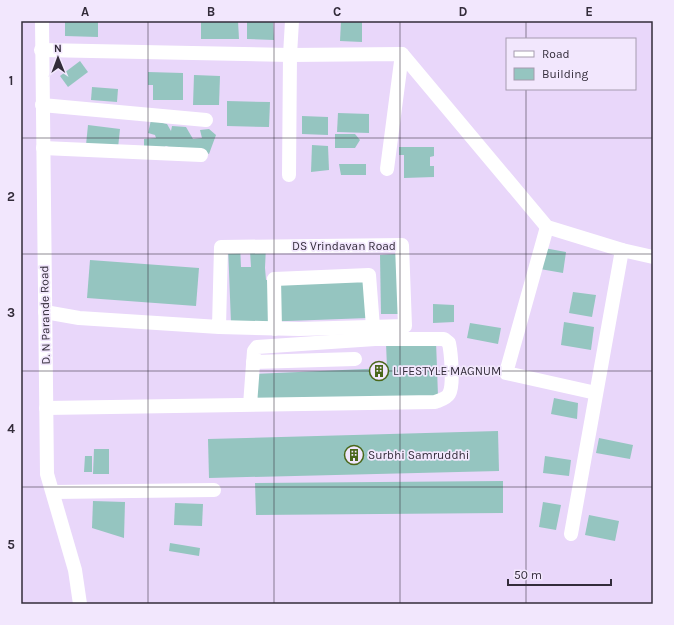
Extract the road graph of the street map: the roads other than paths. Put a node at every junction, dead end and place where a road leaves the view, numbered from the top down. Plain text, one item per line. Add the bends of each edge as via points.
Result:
1 (42, 21) edge
2 (292, 21) edge
3 (41, 50) junction
4 (402, 54) junction
5 (290, 55) junction
6 (42, 105) junction
7 (206, 120) dead end
8 (43, 148) junction
9 (201, 155) dead end
10 (387, 169) dead end
11 (289, 175) dead end
12 (547, 227) junction
13 (622, 250) junction
14 (653, 257) edge
15 (45, 312) junction
16 (373, 327) junction
17 (218, 328) junction
18 (275, 329) junction
19 (355, 360) dead end
20 (253, 362) junction
21 (596, 393) junction
22 (250, 405) junction
23 (46, 408) junction
24 (214, 490) dead end
25 (53, 492) junction
26 (571, 534) dead end
27 (80, 604) edge

1 - 3 street, D. N Parande Road
2 - 5 street
3 - 5 street
3 - 6 street, D. N Parande Road
4 - 5 street
4 - 10 street
4 - 12 street
5 - 11 street
6 - 7 street
6 - 8 street, D. N Parande Road
8 - 9 street
8 - 15 street, D. N Parande Road
12 - 13 street
12 - 21 street via 506,373
13 - 14 street
13 - 21 street
15 - 17 street, DS Vrindavan Road via 79,318
15 - 23 street, D. N Parande Road
16 - 17 street, DS Vrindavan Road via 405,326 402,245 221,246
16 - 18 street, DS Vrindavan Road
16 - 18 street via 369,275 274,279
17 - 18 street, DS Vrindavan Road
19 - 20 street
20 - 22 street
20 - 22 street via 255,349 260,346 375,339 444,339 450,347 451,386 448,395 435,402
21 - 26 street
22 - 23 street
23 - 25 street, D. N Parande Road via 47,474
24 - 25 street
25 - 27 street, D. N Parande Road via 75,570

